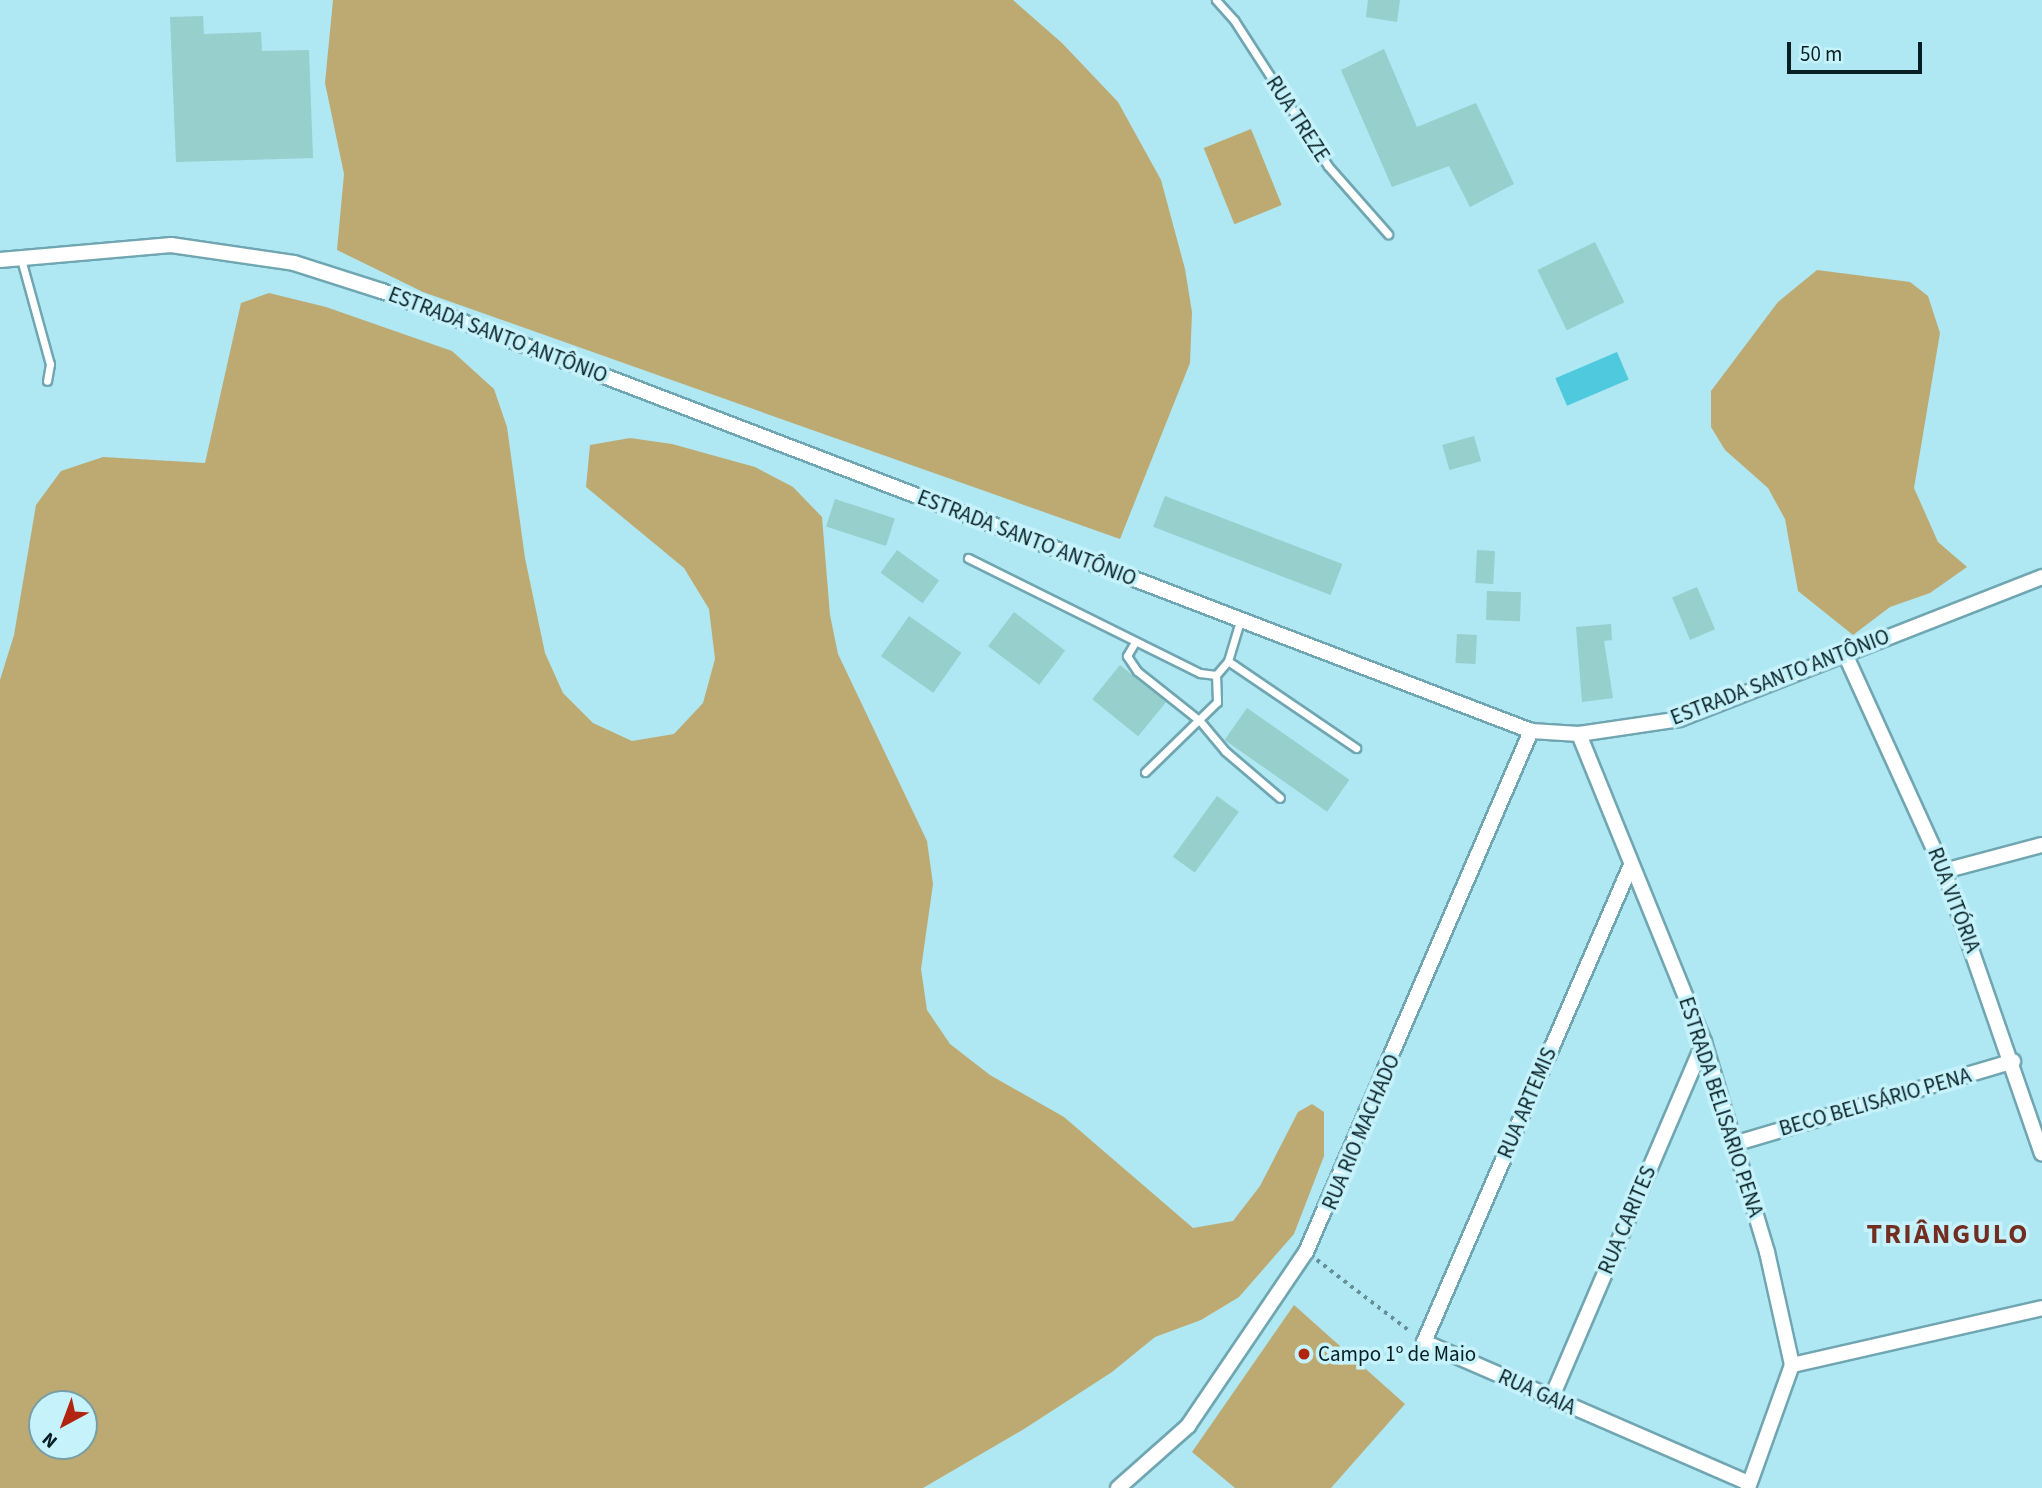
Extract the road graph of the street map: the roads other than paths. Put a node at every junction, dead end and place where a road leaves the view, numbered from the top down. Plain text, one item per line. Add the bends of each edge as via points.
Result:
1 (1216, 0) edge
2 (1388, 233) dead end
3 (21, 259) junction
4 (0, 260) edge
5 (47, 381) dead end
6 (968, 558) dead end
7 (2042, 577) edge
8 (1240, 621) junction
9 (1135, 642) junction
10 (1845, 654) junction
11 (1228, 661) junction
12 (1216, 675) junction
13 (1200, 722) junction
14 (1531, 731) junction
15 (1579, 734) junction
16 (1356, 748) dead end
17 (1145, 772) dead end
18 (1280, 798) dead end
19 (2042, 845) edge
20 (1631, 865) junction
21 (1944, 871) junction
22 (1704, 1042) junction
23 (2013, 1061) junction
24 (1737, 1143) junction
25 (2042, 1154) edge
26 (2042, 1308) edge
27 (1424, 1342) joint
28 (1792, 1365) junction
29 (1551, 1399) junction
30 (1748, 1485) edge
31 (1118, 1488) edge

1 - 2 lane, RUA TREZE via 1234,20 1328,166
3 - 4 street, ESTRADA SANTO ANTÔNIO
3 - 5 lane via 50,364
3 - 8 street, ESTRADA SANTO ANTÔNIO via 171,245 295,263 382,291
6 - 9 lane
7 - 10 street, ESTRADA SANTO ANTÔNIO
8 - 11 lane
8 - 14 street, ESTRADA SANTO ANTÔNIO
9 - 12 lane via 1200,673
9 - 13 lane via 1128,661
10 - 15 street, ESTRADA SANTO ANTÔNIO via 1680,719
10 - 21 street, RUA VITÓRIA
11 - 12 lane
11 - 16 lane
12 - 13 lane via 1217,702
13 - 17 lane
13 - 18 lane via 1225,751
14 - 15 street, ESTRADA SANTO ANTÔNIO
14 - 31 street, RUA RIO MACHADO via 1306,1252 1188,1426
15 - 20 street, ESTRADA BELISARIO PENA
19 - 21 street
20 - 22 street, ESTRADA BELISARIO PENA
20 - 27 street, RUA ARTEMIS
21 - 23 street, RUA VITÓRIA
22 - 24 street, ESTRADA BELISARIO PENA
22 - 29 street, RUA CARITES
23 - 24 street, BECO BELISÁRIO PENA
23 - 25 street, RUA VITÓRIA
24 - 28 street, ESTRADA BELISARIO PENA
26 - 28 street
27 - 29 street, RUA GAIA
28 - 30 street
29 - 30 street, RUA GAIA

